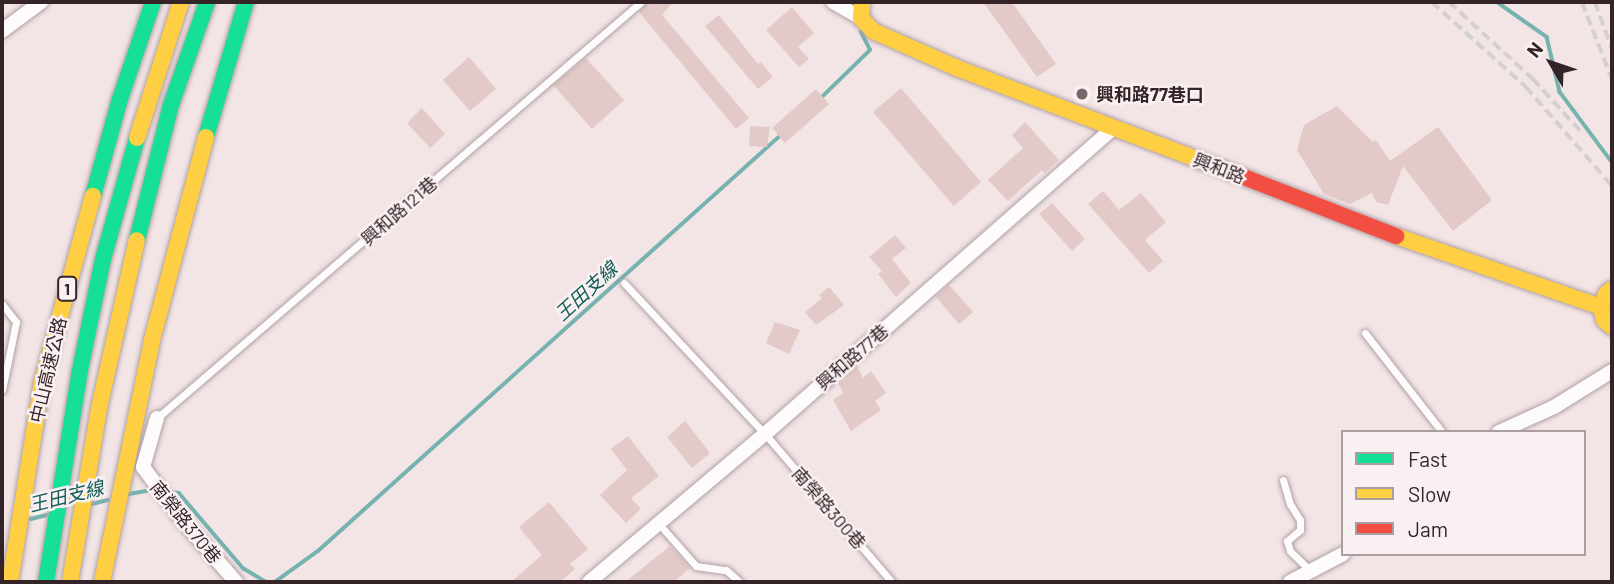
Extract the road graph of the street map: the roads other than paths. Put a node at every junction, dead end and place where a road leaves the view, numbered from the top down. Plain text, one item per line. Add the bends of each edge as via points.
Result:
1 (41, 2) edge
2 (152, 2) edge
3 (181, 2) edge
4 (207, 2) edge
5 (246, 2) edge
6 (641, 2) edge
7 (836, 4) edge
8 (861, 13) edge
9 (2, 31) edge
10 (1112, 128) junction
11 (624, 283) dead end
12 (1612, 289) edge
13 (2, 304) edge
14 (1601, 307) junction
15 (1612, 327) edge
16 (1365, 333) dead end
17 (1612, 371) edge
18 (2, 390) edge
19 (157, 418) joint
20 (1439, 430) edge
21 (1503, 430) edge
22 (765, 434) junction
23 (1283, 480) dead end
24 (659, 524) junction
25 (1341, 555) edge
26 (1310, 570) junction
27 (10, 582) edge
28 (46, 582) edge
29 (70, 582) edge
30 (102, 582) edge
31 (236, 582) edge
32 (589, 582) edge
33 (740, 582) edge
34 (892, 582) edge
35 (1290, 582) edge

1 - 9 street
2 - 27 main road, 中山高速公路 / 1 via 119,102 42,382
3 - 28 main road, 中山高速公路 / 1 via 149,93 103,259
4 - 29 main road via 171,105 136,244 99,408
5 - 30 main road via 155,327
6 - 19 lane, 興和路121巷
7 - 8 street
8 - 10 main road, 興和路 via 873,31
10 - 14 main road, 興和路 via 1396,236
10 - 22 street, 興和路77巷
11 - 22 lane, 南榮路300巷
12 - 14 main road
13 - 18 lane via 16,323
14 - 15 main road via 1604,320
16 - 20 lane
17 - 21 street via 1554,407
19 - 31 street, 南榮路370巷 via 143,467
22 - 24 street, 興和路77巷
22 - 34 lane, 南榮路300巷
23 - 26 lane via 1300,520 1300,530 1287,541 1290,551
24 - 32 street, 興和路77巷
24 - 33 lane via 696,566 726,570
25 - 26 street
26 - 35 street

